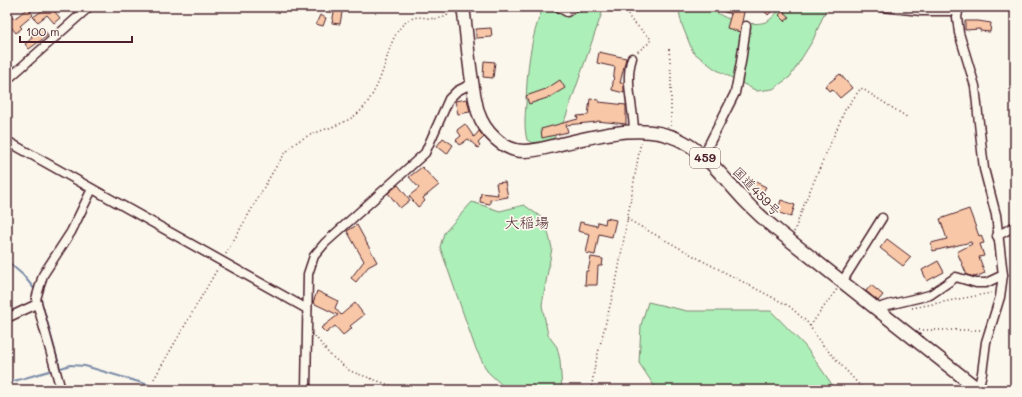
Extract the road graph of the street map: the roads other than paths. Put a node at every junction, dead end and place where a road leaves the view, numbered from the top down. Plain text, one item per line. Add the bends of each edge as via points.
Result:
1 (89, 7) edge
2 (463, 7) edge
3 (558, 7) edge
4 (574, 7) edge
5 (882, 7) edge
6 (959, 9) edge
7 (746, 26) dead end
8 (632, 58) road end
9 (7, 80) edge
10 (473, 83) junction
11 (638, 132) junction
12 (7, 141) edge
13 (703, 156) junction
14 (92, 189) junction
15 (882, 218) dead end
16 (1015, 226) edge
17 (997, 236) junction
18 (1003, 275) junction
19 (842, 282) junction
20 (37, 304) junction
21 (307, 309) junction
22 (877, 309) junction
23 (7, 318) edge
24 (61, 390) edge
25 (306, 390) edge
26 (978, 390) edge

1 - 9 street
2 - 10 highway, 国道459号 / 459
3 - 4 street via 567,12
5 - 6 street via 921,11
6 - 17 street via 961,43 975,86 984,169 996,215
7 - 13 street via 735,93
8 - 11 street via 629,78
10 - 11 highway, 国道459号 / 459 via 482,120 494,138 506,146 523,151 590,137
10 - 21 street via 457,91 449,99 425,153 325,243 314,256 308,274
11 - 13 highway, 国道459号 / 459 via 652,132 678,139
12 - 14 street
13 - 19 highway, 国道459号 / 459 via 749,205
14 - 20 street via 71,232 44,276 36,299
14 - 21 street
15 - 19 street
16 - 17 street
17 - 18 street
18 - 22 street via 976,283 956,277 930,295
18 - 26 street
19 - 22 highway, 国道459号 / 459
20 - 23 street
20 - 24 street
21 - 25 street
22 - 26 highway, 国道459号 / 459

